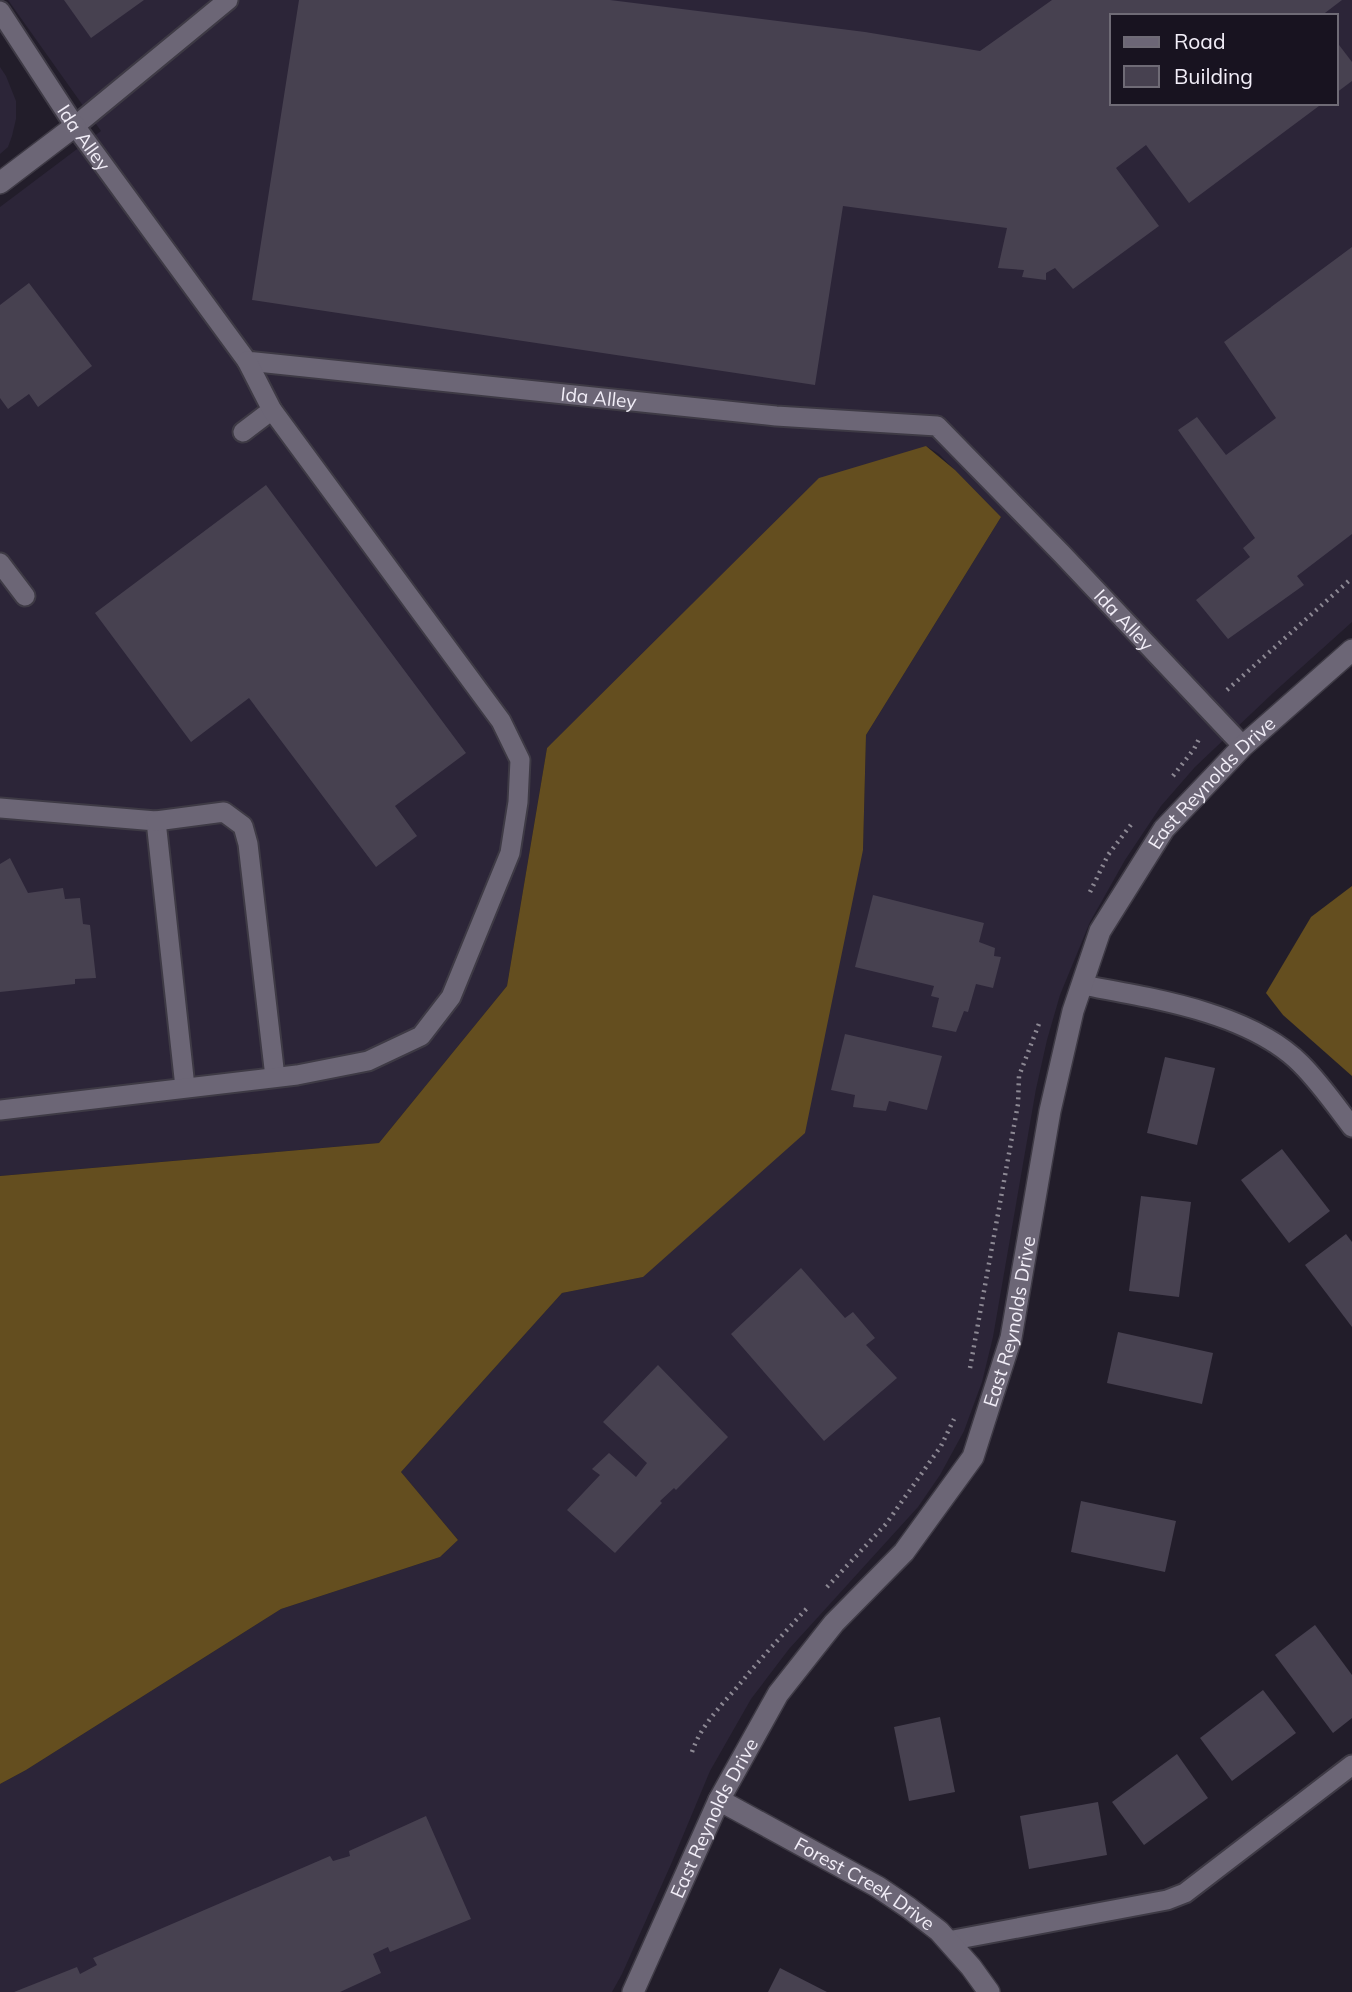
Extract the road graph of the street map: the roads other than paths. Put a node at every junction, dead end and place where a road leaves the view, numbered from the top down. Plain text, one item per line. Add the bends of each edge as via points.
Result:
1 (228, 0) edge
2 (0, 10) edge
3 (75, 126) junction
4 (0, 183) edge
5 (247, 361) junction
6 (272, 410) junction
7 (243, 432) dead end
8 (0, 563) edge
9 (25, 596) dead end
10 (1352, 650) edge
11 (1243, 746) junction
12 (1, 809) edge
13 (156, 821) junction
14 (1082, 985) junction
15 (275, 1077) junction
16 (185, 1087) junction
17 (0, 1110) edge
18 (1352, 1127) edge
19 (1352, 1765) edge
20 (719, 1800) junction
21 (948, 1941) junction
22 (633, 1992) edge
23 (989, 1992) edge

1 - 3 lane
2 - 3 lane, Ida Alley
3 - 4 street
3 - 5 lane, Ida Alley
5 - 6 lane
5 - 11 lane, Ida Alley via 776,416 937,426
6 - 7 lane
6 - 15 lane via 501,721 520,760 510,853 451,998 421,1036 368,1061
8 - 9 lane
10 - 11 street, East Reynolds Drive
11 - 14 street, East Reynolds Drive via 1164,829 1100,931
12 - 13 lane
13 - 15 lane via 224,812 243,826
13 - 16 lane
14 - 18 lane via 1167,1002 1267,1038 1300,1063
14 - 20 street, East Reynolds Drive via 1050,1111 1011,1338 973,1457 904,1552 834,1623 778,1694
15 - 16 lane
16 - 17 lane
19 - 21 lane via 1185,1893
20 - 21 street, Forest Creek Drive via 878,1887
20 - 22 street, East Reynolds Drive
21 - 23 street, Forest Creek Drive

